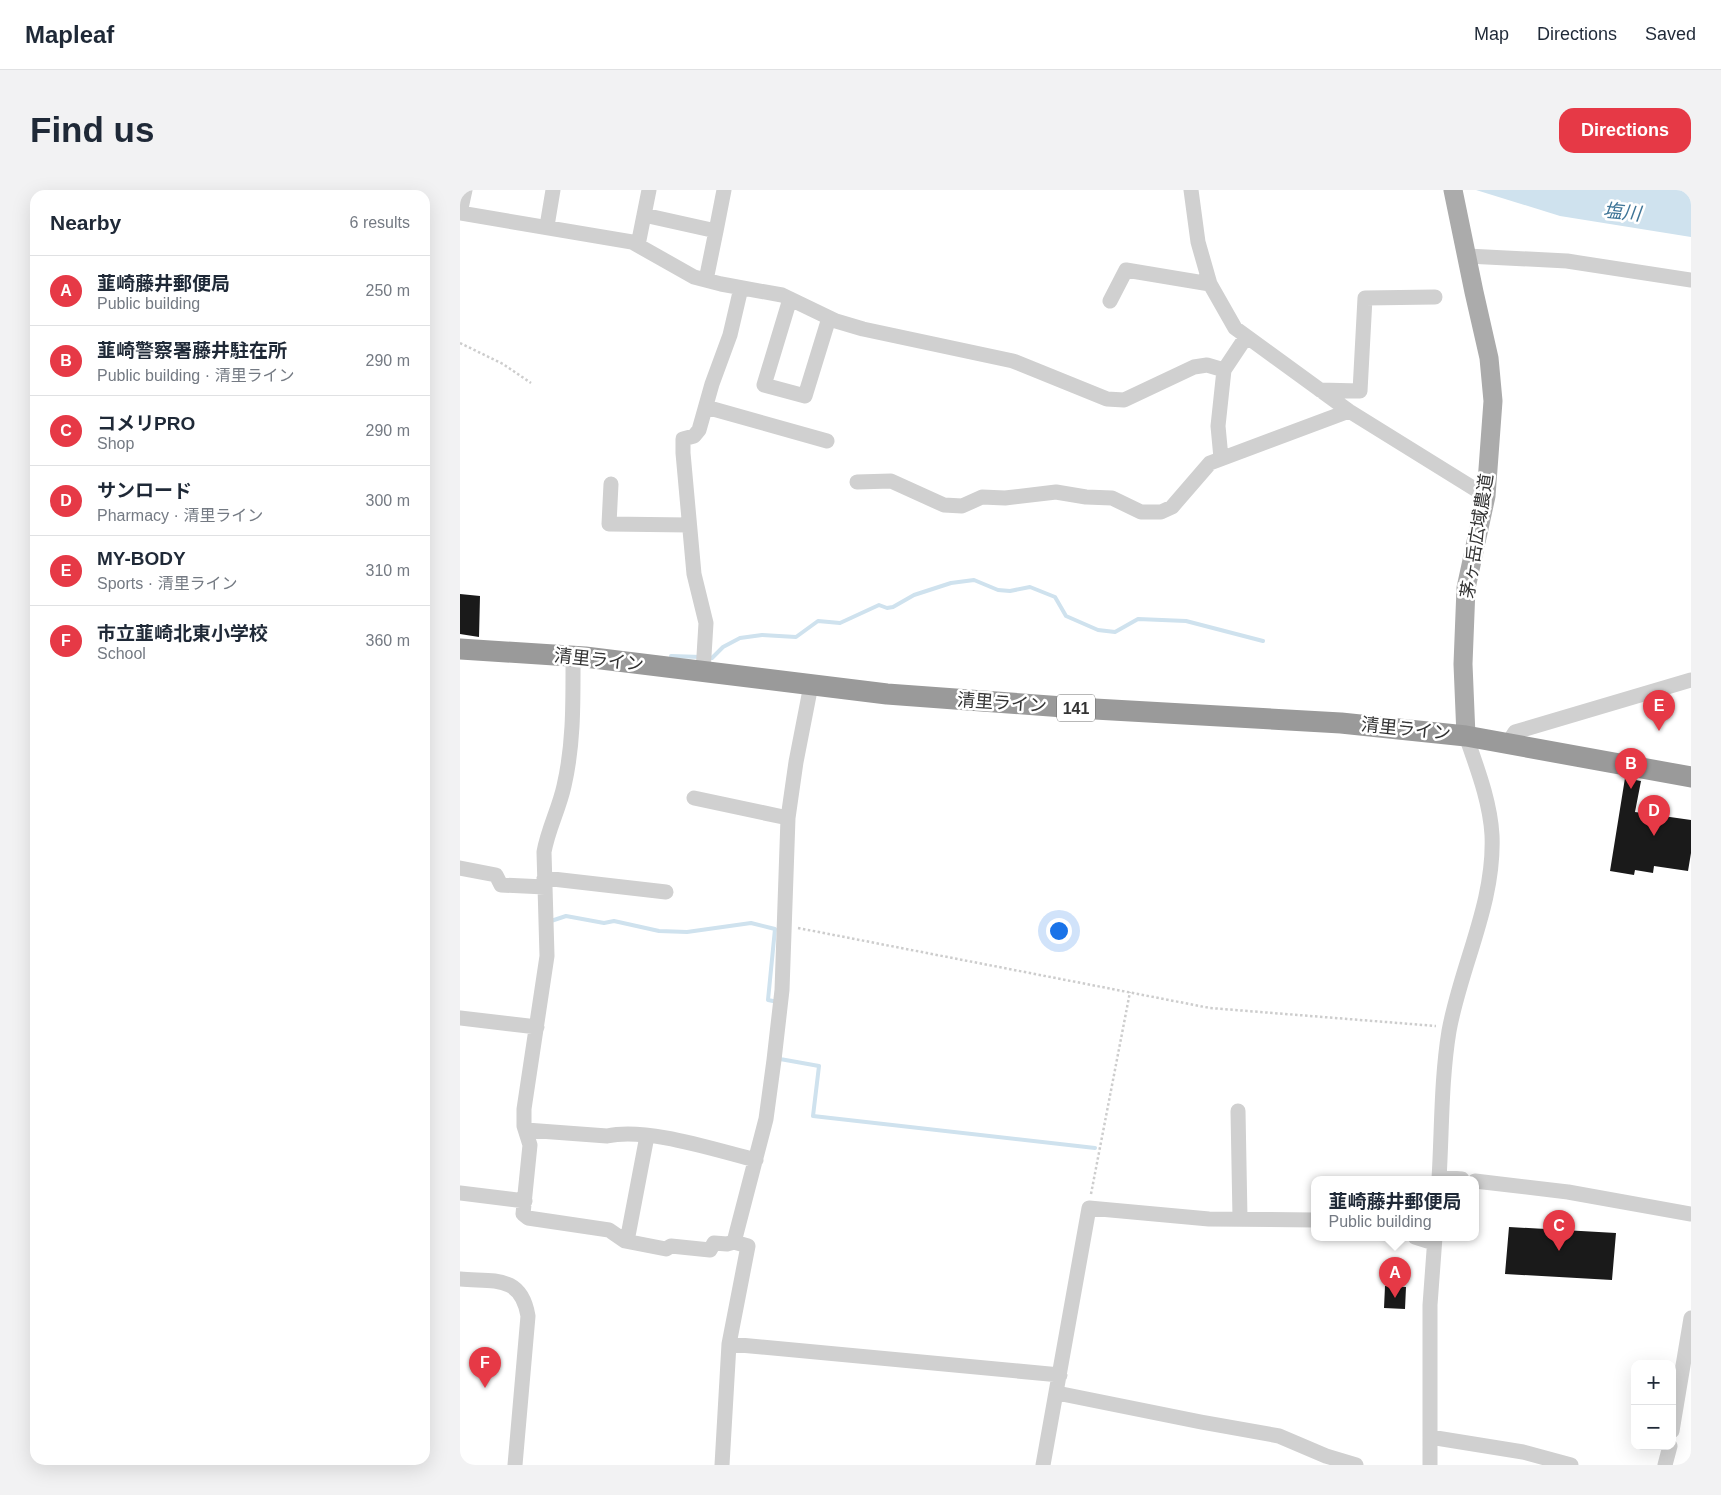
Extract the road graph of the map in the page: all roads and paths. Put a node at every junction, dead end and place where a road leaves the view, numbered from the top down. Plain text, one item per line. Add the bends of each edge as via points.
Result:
1 (465, 190) edge
2 (553, 190) edge
3 (649, 190) edge
4 (724, 190) edge
5 (1191, 190) edge
6 (1453, 190) edge
7 (460, 213) edge
8 (644, 215) junction
9 (547, 226) junction
10 (716, 231) junction
11 (638, 245) junction
12 (1467, 252) junction
13 (706, 280) junction
14 (1691, 280) edge
15 (1210, 284) junction
16 (742, 288) junction
17 (1435, 297) dead end
18 (790, 299) junction
19 (1110, 301) dead end
20 (829, 318) junction
21 (1246, 337) junction
22 (460, 342) edge
23 (1224, 370) junction
24 (531, 383) dead end
25 (1320, 390) junction
26 (706, 407) junction
27 (1350, 411) junction
28 (827, 441) dead end
29 (1221, 458) junction
30 (857, 482) dead end
31 (611, 484) dead end
32 (1486, 496) junction
33 (689, 524) junction
34 (460, 649) edge
35 (573, 656) junction
36 (703, 672) junction
37 (1691, 680) edge
38 (811, 685) junction
39 (1466, 736) junction
40 (1508, 743) junction
41 (1691, 777) edge
42 (694, 798) dead end
43 (788, 818) junction
44 (460, 868) edge
45 (545, 883) junction
46 (666, 892) dead end
47 (784, 925) junction
48 (1130, 992) junction
49 (460, 1018) edge
50 (537, 1027) junction
51 (1450, 1028) junction
52 (1238, 1111) dead end
53 (526, 1130) junction
54 (647, 1136) junction
55 (756, 1160) junction
56 (1439, 1176) edge
57 (1479, 1181) edge
58 (460, 1193) edge
59 (525, 1201) junction
60 (1089, 1208) junction
61 (1691, 1214) edge
62 (1240, 1218) junction
63 (1311, 1220) edge
64 (627, 1241) junction
65 (1435, 1241) edge
66 (734, 1242) junction
67 (460, 1278) edge
68 (1691, 1318) edge
69 (729, 1344) junction
70 (1060, 1375) junction
71 (1057, 1393) junction
72 (1676, 1407) edge
73 (1430, 1437) junction
74 (1669, 1450) edge
75 (515, 1465) edge
76 (722, 1465) edge
77 (1043, 1465) edge
78 (1356, 1465) edge
79 (1430, 1465) edge
80 (1571, 1465) edge
81 (1665, 1465) edge

1 - 7 street
2 - 9 street
3 - 8 street
4 - 10 street
5 - 15 street via 1198,242
6 - 12 main road, 茅ヶ岳広域農道
7 - 9 street
8 - 10 street
8 - 11 street
9 - 11 street
10 - 13 street
11 - 13 street via 694,277
12 - 14 street via 1567,261
12 - 32 main road, 茅ヶ岳広域農道 via 1489,358 1493,401
13 - 16 street
15 - 19 street via 1126,270
15 - 21 street via 1235,328
16 - 18 street
16 - 26 street
17 - 25 street via 1365,298 1360,391
18 - 20 street
18 - 20 street via 764,385 805,396
20 - 23 street via 863,329 1012,361 1106,399 1124,400 1194,367 1206,365
21 - 23 street
21 - 25 street
22 - 24 path
23 - 29 street via 1218,426
25 - 27 street
26 - 28 street
26 - 33 street via 699,430 694,436 683,439
27 - 29 street
27 - 32 street
29 - 30 street via 1210,463 1172,507 1161,512 1141,512 1112,498 1056,492 1005,498 982,497 962,506 944,505 891,481
31 - 33 street via 609,524
32 - 39 main road, 茅ヶ岳広域農道 via 1466,588 1463,664
33 - 36 street via 694,574 706,624
34 - 35 highway, 清里ライン / 141
35 - 36 highway, 清里ライン / 141
35 - 45 street via 572,743 564,788 546,836
36 - 38 highway, 清里ライン / 141
37 - 40 street via 1515,732
38 - 39 highway, 清里ライン / 141 via 971,701 1341,723
38 - 43 street
39 - 40 highway, 清里ライン / 141
39 - 51 street via 1486,798 1492,833 1492,862 1487,893
40 - 41 highway, 清里ライン / 141
42 - 43 street
43 - 47 street
44 - 45 street via 496,876 501,885
45 - 46 street
45 - 50 street via 547,956
47 - 48 path
47 - 55 street via 776,1042 766,1119
48 - 51 path via 1210,1008
48 - 60 path
49 - 50 street
50 - 53 street via 524,1109
51 - 56 street via 1443,1079
52 - 62 street
53 - 54 street
53 - 59 street via 530,1145
54 - 55 street
54 - 64 street
55 - 66 street
57 - 61 street via 1568,1192
58 - 59 street
59 - 64 street via 523,1214 528,1218 609,1230
60 - 62 street via 1209,1219
60 - 70 street
62 - 63 street
64 - 66 street via 666,1250 671,1246 710,1250 714,1243
65 - 73 street via 1430,1305
66 - 69 street via 748,1246
67 - 75 street via 506,1282 516,1288 526,1305 528,1316
68 - 72 street
69 - 70 street
69 - 76 street
70 - 71 street
71 - 77 street
71 - 78 street via 1279,1436
73 - 79 street
73 - 80 street via 1523,1452
74 - 81 street

